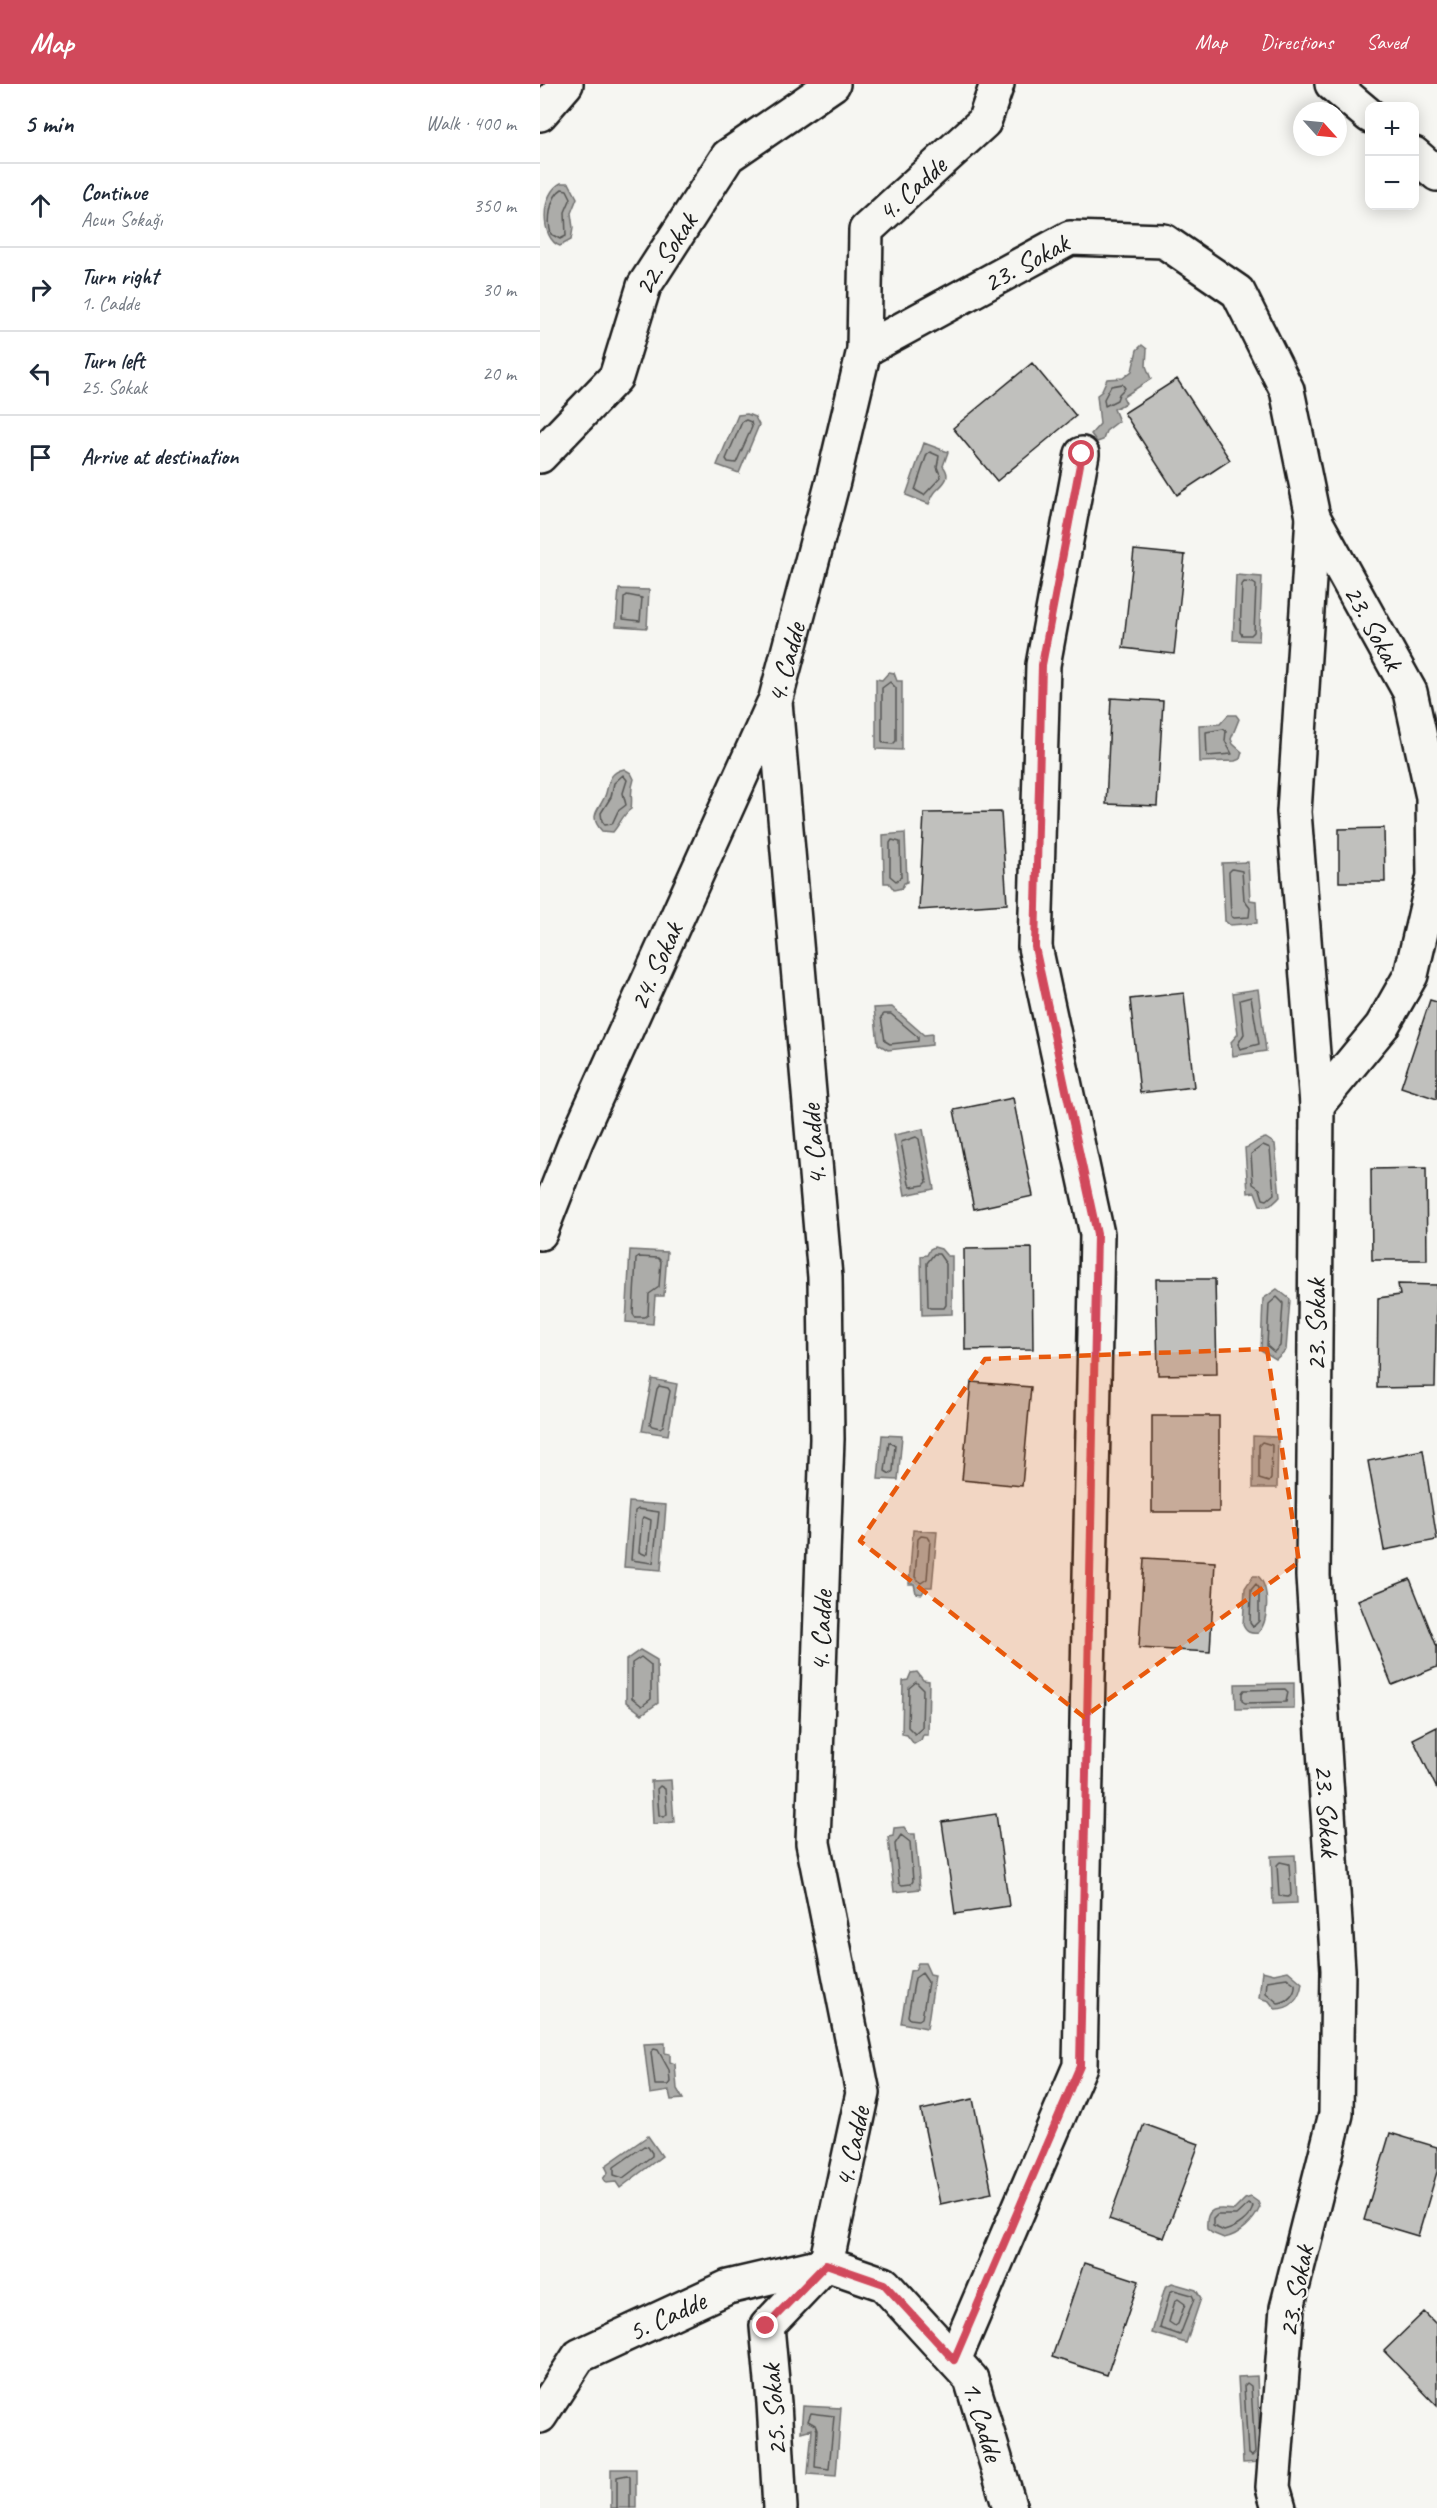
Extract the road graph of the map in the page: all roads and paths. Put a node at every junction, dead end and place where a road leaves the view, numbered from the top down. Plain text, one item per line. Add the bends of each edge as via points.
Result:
1 (566, 84) edge
2 (833, 84) edge
3 (998, 84) edge
4 (1332, 84) edge
5 (1365, 112) edge
6 (540, 114) edge
7 (1416, 156) edge
8 (1437, 174) edge
9 (864, 351) junction
10 (1082, 454) dead end
11 (540, 456) edge
12 (1313, 517) junction
13 (775, 702) junction
14 (1317, 1105) junction
15 (540, 1233) edge
16 (826, 2264) junction
17 (954, 2360) junction
18 (540, 2416) edge
19 (780, 2508) edge
20 (1010, 2508) edge
21 (1280, 2508) edge

1 - 6 street
2 - 11 street, 22. Sokak via 728,156 644,286 616,377
3 - 9 street, 4. Cadde via 984,122 866,230
4 - 5 street
7 - 8 street
9 - 12 street, 23. Sokak via 1070,238 1164,241 1238,292 1287,390
9 - 13 street, 4. Cadde
10 - 17 street via 1042,665 1035,947 1097,1234 1080,2066
12 - 14 street, 23. Sokak via 1294,812
12 - 14 street, 23. Sokak via 1410,692 1434,797 1434,876 1411,975 1382,1026
13 - 15 street, 24. Sokak via 576,1141
13 - 16 street, 4. Cadde via 825,1277 827,1439 813,1844 863,2093
14 - 21 street, 23. Sokak via 1312,1576 1338,1970 1336,2115 1287,2308 1273,2487
16 - 17 street, 1. Cadde via 884,2284
16 - 18 street, 5. Cadde via 728,2287 579,2356
16 - 19 street, 25. Sokak via 766,2326
17 - 20 street, 1. Cadde via 971,2379

